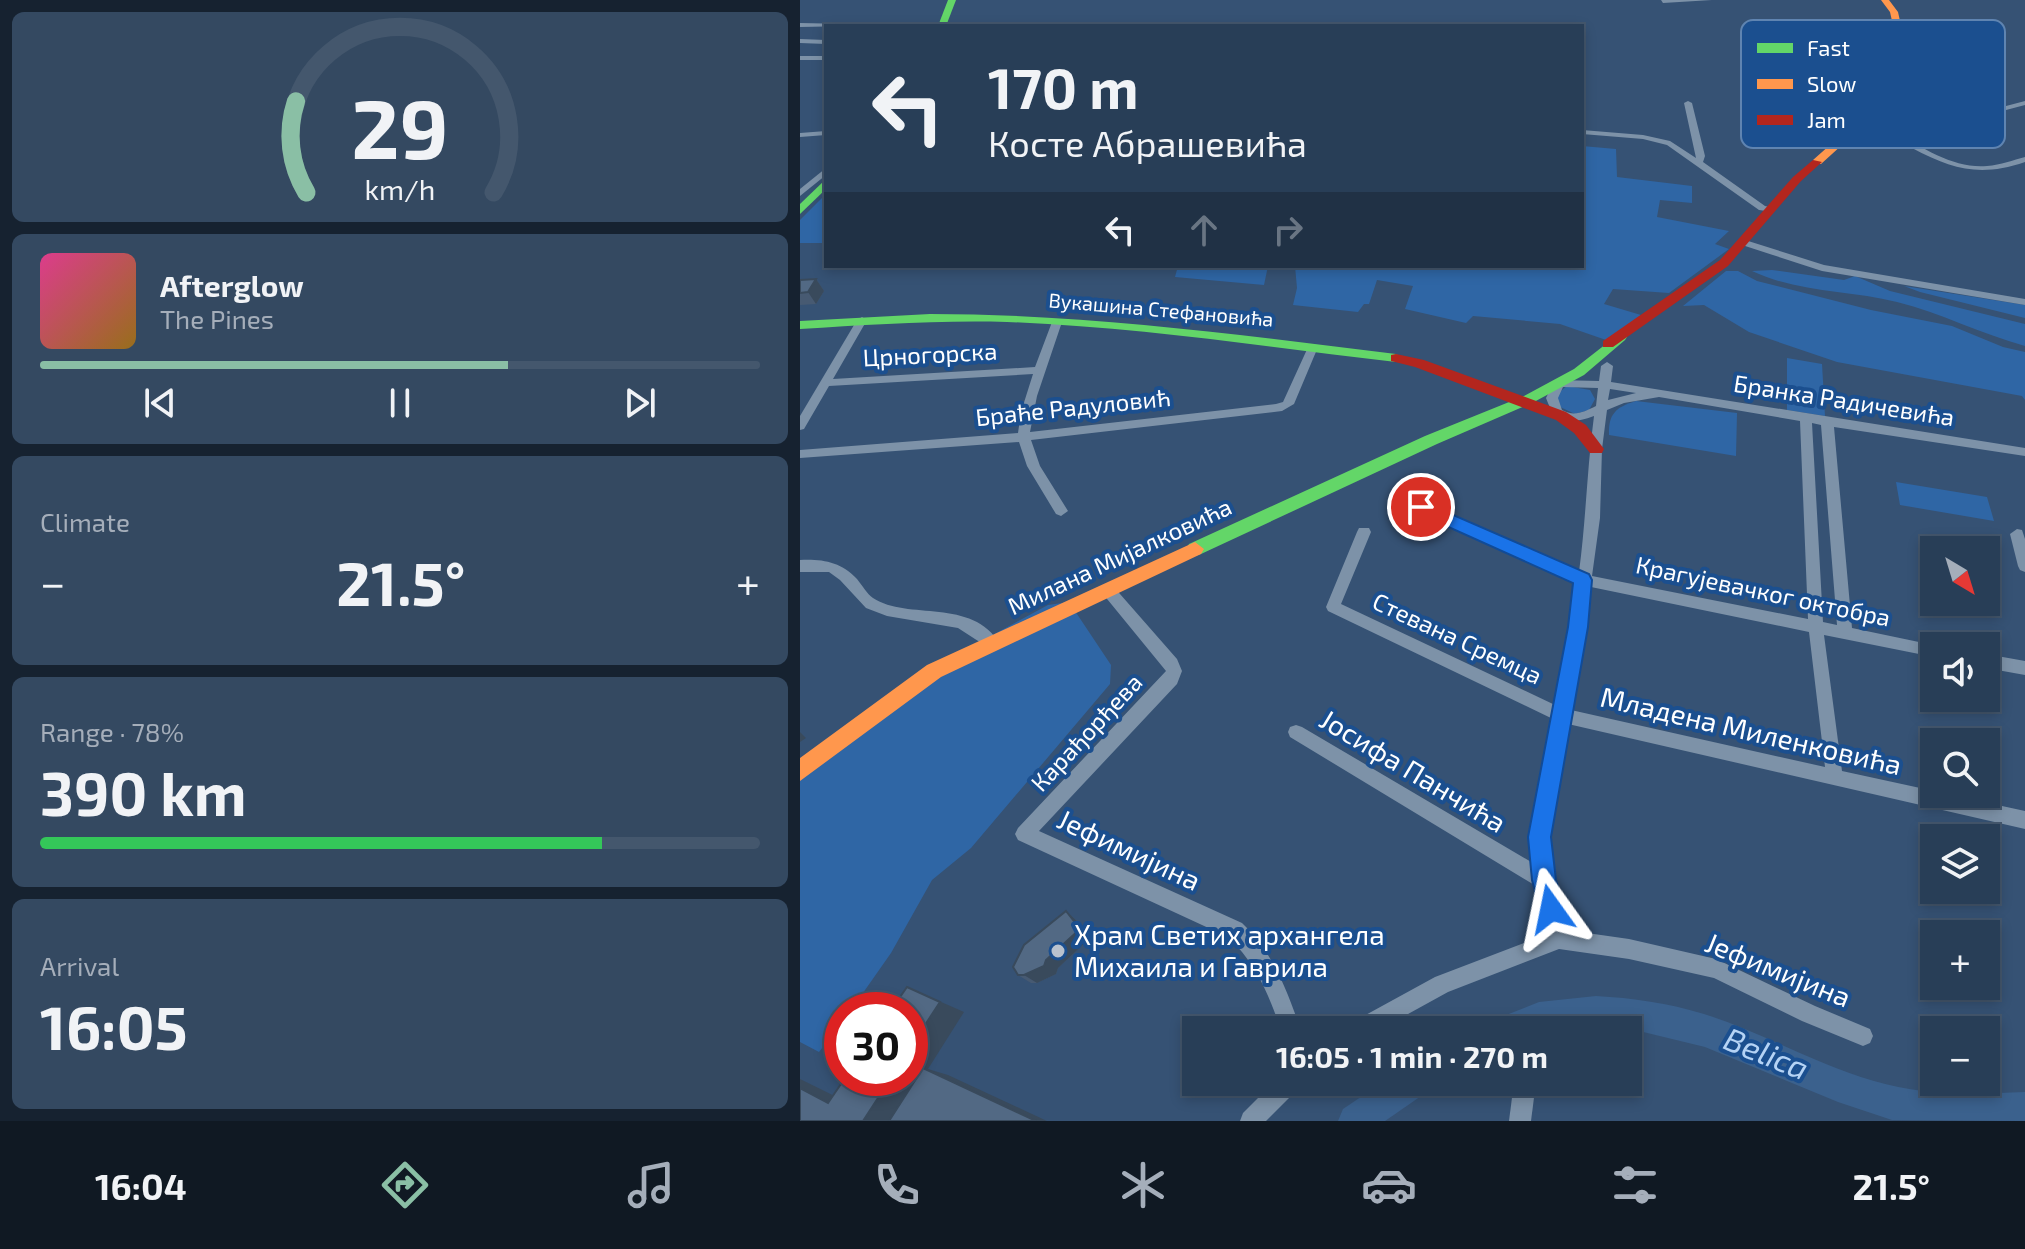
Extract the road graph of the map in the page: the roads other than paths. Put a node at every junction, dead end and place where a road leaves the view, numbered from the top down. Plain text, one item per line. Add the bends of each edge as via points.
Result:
1 (952, 0) edge
2 (1709, 0) edge
3 (1885, 0) edge
4 (1663, 1) edge
5 (1896, 20) edge
6 (943, 24) edge
7 (800, 25) edge
8 (824, 26) edge
9 (800, 41) edge
10 (824, 42) edge
11 (800, 58) edge
12 (824, 58) edge
13 (800, 65) edge
14 (824, 66) edge
15 (1688, 103) dead end
16 (2025, 103) edge
17 (2005, 109) edge
18 (1584, 132) edge
19 (824, 133) edge
20 (800, 135) edge
21 (1834, 148) edge
22 (1919, 148) edge
23 (2025, 159) edge
24 (1699, 162) junction
25 (824, 173) edge
26 (824, 184) edge
27 (800, 193) edge
28 (1770, 210) junction
29 (800, 211) edge
30 (1742, 242) junction
31 (2025, 302) edge
32 (862, 320) junction
33 (1057, 322) junction
34 (800, 325) edge
35 (1313, 347) junction
36 (1612, 350) junction
37 (1573, 366) junction
38 (1040, 370) junction
39 (824, 383) junction
40 (1559, 383) junction
41 (1581, 383) junction
42 (1604, 387) junction
43 (1650, 394) junction
44 (1501, 402) junction
45 (1603, 405) junction
46 (1561, 416) junction
47 (1806, 418) junction
48 (1827, 421) junction
49 (800, 426) edge
50 (1024, 437) junction
51 (1596, 449) junction
52 (2025, 452) edge
53 (800, 454) edge
54 (1421, 507) dead end
55 (1061, 511) dead end
56 (1364, 532) dead end
57 (2017, 534) dead end
58 (800, 566) edge
59 (2025, 566) edge
60 (1583, 580) junction
61 (1108, 590) junction
62 (1816, 628) junction
63 (1845, 634) junction
64 (992, 644) junction
65 (1920, 648) edge
66 (2000, 664) edge
67 (2025, 668) edge
68 (1560, 715) junction
69 (1296, 732) dead end
70 (800, 771) edge
71 (1834, 775) junction
72 (2025, 820) edge
73 (1024, 834) joint
74 (1544, 880) junction
75 (1559, 939) junction
76 (1285, 1016) edge
77 (1384, 1016) edge
78 (1863, 1036) dead end
79 (1275, 1096) edge
80 (1523, 1096) edge
81 (1251, 1121) edge
82 (1520, 1121) edge

1 - 6 street
2 - 4 street
3 - 5 street, Милана Мијалковића
7 - 8 street
9 - 10 street
11 - 12 street
13 - 14 street
15 - 24 street
16 - 17 street
18 - 24 street via 1657,139
19 - 20 street
21 - 28 street, Милана Мијалковића
22 - 23 street via 1969,168
24 - 28 street
25 - 27 street
26 - 29 street
28 - 30 street, Милана Мијалковића
30 - 31 street via 1822,268
30 - 36 street, Милана Мијалковића via 1724,263
32 - 33 street, Вукашина Стефановића
32 - 34 street, Вукашина Стефановића
32 - 39 street
33 - 35 street, Вукашина Стефановића
33 - 38 street
35 - 44 street, Вукашина Стефановића via 1414,361
35 - 50 street, Браће Радуловић via 1283,407
36 - 37 street, Милана Мијалковића
36 - 40 street, Милана Мијалковића
36 - 42 street
36 - 43 street via 1620,381
37 - 40 street
37 - 44 street, Милана Мијалковића
38 - 39 street, Црногорска
38 - 50 street
39 - 49 street
40 - 41 street, Бранка Радичевића
40 - 44 street
40 - 46 street via 1552,398
41 - 42 street, Бранка Радичевића
41 - 45 street
42 - 43 street, Бранка Радичевића
42 - 45 street
43 - 45 street
43 - 47 street, Бранка Радичевића
44 - 46 street, Вукашина Стефановића
44 - 61 street, Милана Мијалковића
45 - 46 street via 1578,417
45 - 51 street
46 - 51 street
47 - 48 street, Бранка Радичевића
47 - 62 street
48 - 52 street, Бранка Радичевића
48 - 63 street
50 - 53 street, Браће Радуловић
50 - 55 street
51 - 60 street
54 - 60 street, Крагујевачког октобра
56 - 68 street, Стевана Сремца via 1333,607
57 - 59 street
58 - 64 street via 834,567 867,602 956,619 977,628
60 - 62 street, Крагујевачког октобра
60 - 68 street
61 - 64 street, Милана Мијалковића
61 - 73 street, Карађорђева via 1174,671
62 - 63 street, Крагујевачког октобра
62 - 71 street
63 - 65 street, Крагујевачког октобра
64 - 70 street, Милана Мијалковића via 934,671
66 - 67 street
68 - 71 street, Младена Миленковића
68 - 74 street via 1539,837
69 - 74 street, Јосифа Панчића
71 - 72 street, Младена Миленковића
73 - 76 street, Јефимијина via 1235,930 1262,963
74 - 75 street
75 - 77 street, Јефимијина via 1442,984
75 - 78 street, Јефимијина via 1716,969
79 - 81 street
80 - 82 street

